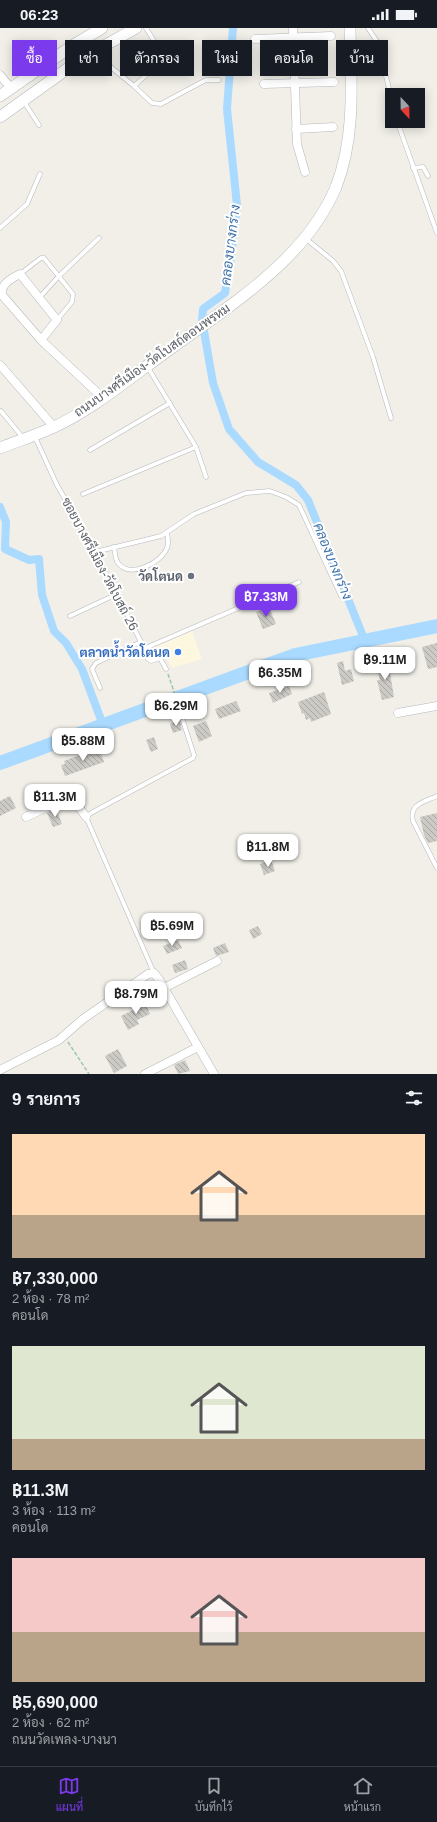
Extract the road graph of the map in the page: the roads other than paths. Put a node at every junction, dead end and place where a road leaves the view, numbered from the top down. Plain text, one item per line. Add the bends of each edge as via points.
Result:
1 (136, 28) edge
2 (146, 28) edge
3 (293, 28) edge
4 (350, 28) edge
5 (368, 28) edge
6 (95, 30) edge
7 (331, 36) dead end
8 (293, 37) junction
9 (255, 39) dead end
10 (112, 42) edge
11 (112, 68) edge
12 (65, 72) edge
13 (0, 75) edge
14 (219, 80) dead end
15 (334, 82) dead end
16 (296, 83) junction
17 (264, 84) dead end
18 (134, 86) junction
19 (11, 88) junction
20 (389, 88) edge
21 (0, 96) edge
22 (24, 100) junction
23 (0, 117) edge
24 (39, 125) dead end
25 (333, 126) dead end
26 (399, 128) edge
27 (296, 129) junction
28 (413, 168) junction
29 (305, 172) dead end
30 (40, 174) dead end
31 (428, 176) dead end
32 (0, 228) edge
33 (437, 233) edge
34 (99, 238) dead end
35 (305, 238) junction
36 (20, 274) junction
37 (59, 276) junction
38 (39, 298) junction
39 (57, 320) junction
40 (41, 340) junction
41 (0, 365) edge
42 (147, 366) junction
43 (103, 398) junction
44 (170, 403) junction
45 (1, 411) dead end
46 (391, 418) dead end
47 (54, 427) junction
48 (29, 437) junction
49 (196, 447) junction
50 (0, 448) edge
51 (90, 450) dead end
52 (206, 477) dead end
53 (83, 494) dead end
54 (167, 533) junction
55 (114, 547) junction
56 (96, 552) junction
57 (299, 582) dead end
58 (117, 594) junction
59 (341, 596) dead end
60 (70, 616) dead end
61 (141, 642) junction
62 (143, 649) junction
63 (166, 669) road end
64 (100, 688) dead end
65 (437, 706) edge
66 (398, 713) dead end
67 (184, 721) road end
68 (437, 796) edge
69 (26, 817) dead end
70 (86, 817) junction
71 (437, 868) edge
72 (217, 961) dead end
73 (151, 973) junction
74 (164, 988) junction
75 (198, 1047) junction
76 (0, 1070) edge
77 (145, 1074) edge
78 (214, 1074) edge

1 - 10 street
2 - 18 lane via 163,60
3 - 8 street
4 - 35 street, ถนนบางศรีเมือง-วัดโบสถ์ดอนพรหม via 349,142 336,186 327,206
5 - 20 lane via 378,43
6 - 19 street
7 - 8 street
8 - 9 street
8 - 16 street
11 - 18 lane
12 - 22 street
13 - 19 street
14 - 18 lane via 206,80 161,104 152,103
15 - 16 street
16 - 17 street
16 - 27 street
19 - 21 street
22 - 23 street
22 - 24 lane
25 - 27 street
26 - 28 lane
27 - 29 street via 298,149
28 - 31 lane via 423,167
28 - 33 lane
30 - 32 lane via 26,204
34 - 37 lane
35 - 42 street, ถนนบางศรีเมือง-วัดโบสถ์ดอนพรหม via 257,284
35 - 46 lane via 341,271 373,356
36 - 37 lane via 44,258
36 - 38 street
36 - 40 street via 7,282 1,293
37 - 38 lane
37 - 39 lane via 70,290 73,299
38 - 39 street
39 - 40 street
40 - 43 street
41 - 47 street
42 - 43 street, ถนนบางศรีเมือง-วัดโบสถ์ดอนพรหม
42 - 44 lane
43 - 47 street, ถนนบางศรีเมือง-วัดโบสถ์ดอนพรหม
44 - 49 lane
44 - 51 lane
45 - 48 lane, ซอยบางศรีเมือง-วัดโบสถ์ 26
47 - 48 street, ถนนบางศรีเมือง-วัดโบสถ์ดอนพรหม
48 - 50 street, ถนนบางศรีเมือง-วัดโบสถ์ดอนพรหม
48 - 56 lane, ซอยบางศรีเมือง-วัดโบสถ์ 26
49 - 52 lane
49 - 53 lane
54 - 55 lane
54 - 55 lane via 169,543 162,557 136,569 124,568 118,562
54 - 59 lane via 207,507 246,493 270,491 299,505
55 - 56 lane
56 - 58 lane, ซอยบางศรีเมือง-วัดโบสถ์ 26
57 - 62 lane
58 - 60 lane
58 - 61 lane, ซอยบางศรีเมือง-วัดโบสถ์ 26
61 - 62 lane, ซอยบางศรีเมือง-วัดโบสถ์ 26
61 - 64 lane via 93,666
62 - 63 lane via 149,660 160,658
65 - 66 street
67 - 70 lane via 193,758
68 - 71 lane via 419,805 412,814 413,822
69 - 70 street via 67,798 74,800
70 - 73 lane
72 - 74 street
73 - 74 street
73 - 76 street via 74,1027 62,1040
74 - 75 street
75 - 77 street
75 - 78 street

